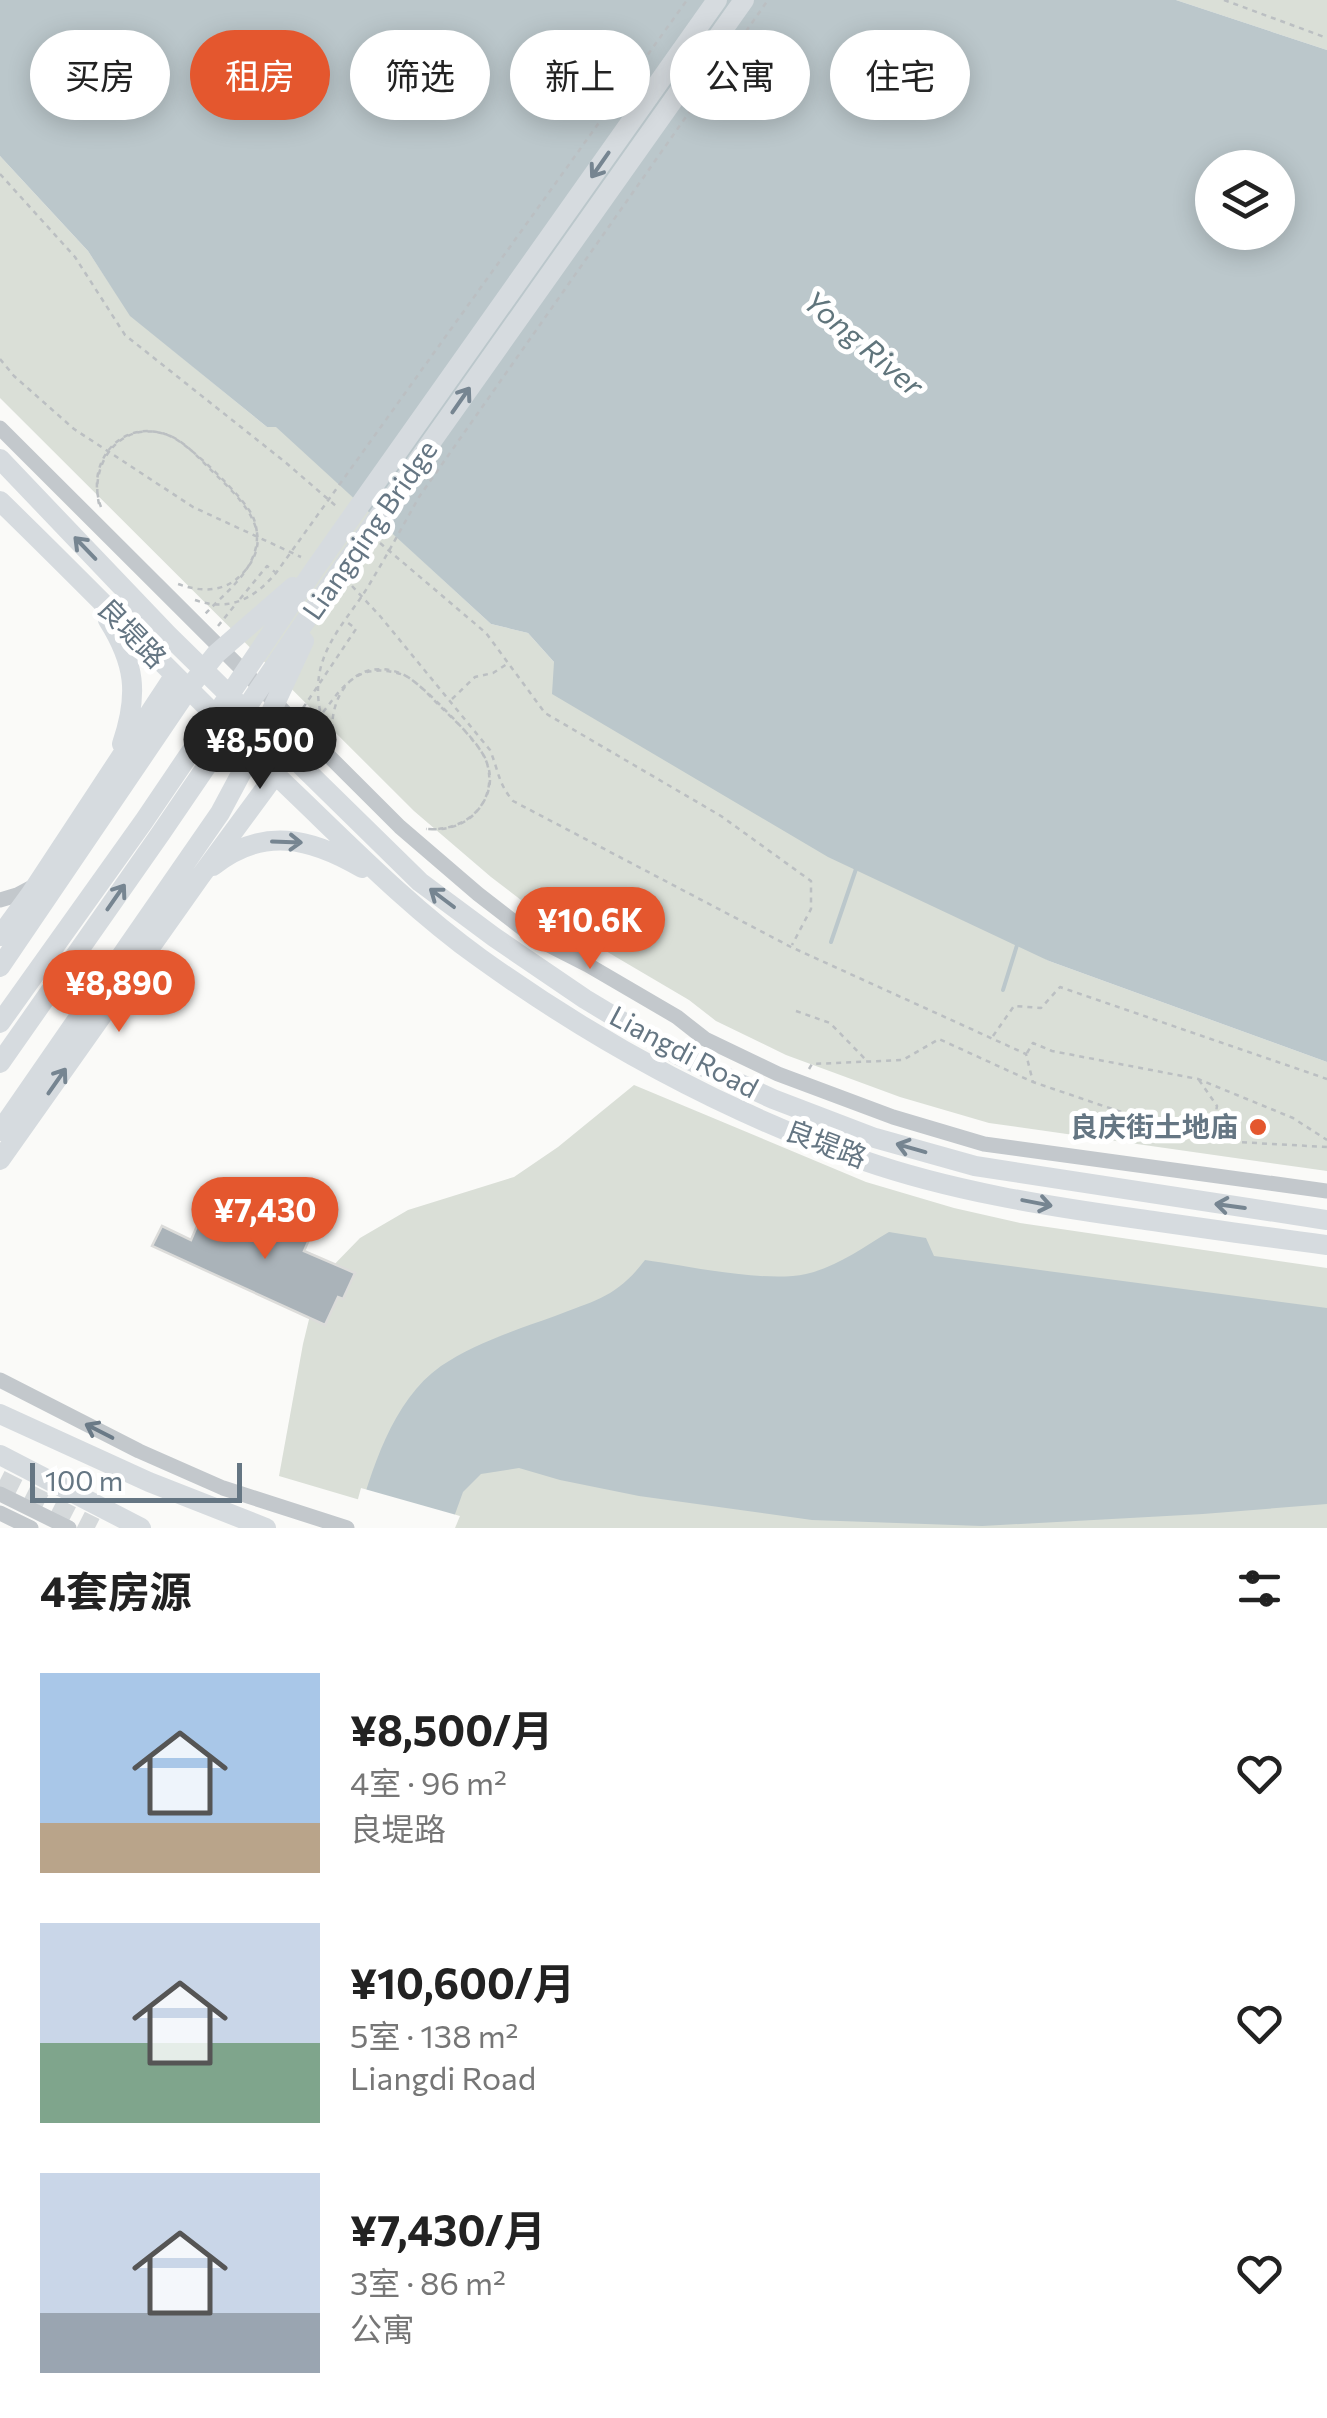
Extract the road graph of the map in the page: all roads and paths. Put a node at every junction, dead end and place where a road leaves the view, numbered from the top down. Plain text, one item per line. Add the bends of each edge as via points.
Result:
1 (688, 0) edge
2 (717, 0) edge
3 (744, 0) edge
4 (768, 0) edge
5 (1224, 0) edge
6 (1327, 38) edge
7 (0, 174) edge
8 (0, 359) edge
9 (0, 428) edge
10 (0, 460) edge
11 (0, 501) edge
12 (340, 509) dead end
13 (382, 545) dead end
14 (309, 564) junction
15 (276, 573) junction
16 (179, 585) dead end
17 (330, 585) junction
18 (352, 586) dead end
19 (88, 588) junction
20 (185, 595) dead end
21 (203, 616) dead end
22 (346, 621) junction
23 (209, 638) junction
24 (508, 663) junction
25 (174, 676) junction
26 (450, 700) junction
27 (295, 721) junction
28 (312, 726) dead end
29 (114, 768) junction
30 (275, 775) junction
31 (200, 877) junction
32 (392, 886) junction
33 (44, 890) junction
34 (0, 900) edge
35 (0, 936) edge
36 (792, 947) junction
37 (0, 967) edge
38 (796, 1011) dead end
39 (0, 1023) edge
40 (992, 1038) junction
41 (1026, 1054) junction
42 (868, 1062) junction
43 (0, 1063) edge
44 (1198, 1078) junction
45 (1327, 1079) edge
46 (1032, 1082) junction
47 (801, 1083) junction
48 (0, 1131) edge
49 (1212, 1138) junction
50 (1327, 1140) edge
51 (1327, 1147) edge
52 (0, 1160) edge
53 (1327, 1191) edge
54 (1292, 1214) junction
55 (1327, 1220) edge
56 (1288, 1240) junction
57 (1327, 1245) edge
58 (0, 1380) edge
59 (0, 1414) edge
60 (0, 1456) edge
61 (0, 1494) edge
62 (0, 1512) edge
63 (31, 1528) edge
64 (69, 1528) edge
65 (141, 1528) edge
66 (266, 1528) edge
67 (348, 1528) edge

1 - 15 path
2 -> 14 main road, Liangqing Bridge
17 -> 3 main road, Liangqing Bridge
4 - 22 path via 420,497
5 - 6 path
7 - 12 path via 75,257 126,335
8 - 14 path via 74,428 194,506
9 - 23 street
54 -> 10 main road, Liangdi Road via 975,1166 858,1132 678,1055 586,1000 420,882
11 - 19 main road
13 - 24 path via 486,632
14 - 33 main road via 216,654
14 - 39 main road, Liangqing Bridge via 144,820
15 - 20 path via 252,597 233,604
15 - 23 path via 267,566
16 - 21 path via 205,590 230,584 248,567 256,544 254,519 246,504 188,448 174,437 157,432 131,434 116,443 100,463 96,480 98,498 104,512 97,484 103,460 114,446 121,440 145,432 169,436 185,445 244,501 252,516 257,532 253,557 245,572
43 -> 17 main road, Liangqing Bridge
17 - 48 main road via 220,813
18 - 26 path
19 - 25 main road, 良堤路
19 - 29 main road via 130,665 129,724
22 - 27 path via 356,629
22 - 28 path via 329,645 319,679 320,712 324,726 336,749 332,713 340,691 352,680 366,672 381,670 397,672 417,684 477,744 486,759 489,776 484,800 468,820 447,829 422,827 443,829 466,822 477,811 486,796 489,771 479,746 414,681 393,672 369,672 362,674 348,683
23 - 27 street
24 - 26 path via 475,677
24 - 36 path via 545,712 722,816 811,881 811,909
25 - 29 main road
25 - 30 main road, 良堤路
26 - 36 path via 490,750 500,786 513,802
27 - 47 street via 400,827 535,938 705,1039
29 - 33 main road
30 - 31 main road
30 - 32 main road, 良堤路
31 -> 32 main road via 228,854 276,840 332,851
52 -> 31 main road
32 -> 56 main road, 良堤路 via 570,1018 664,1074 814,1141 968,1190
33 - 34 street
33 - 35 main road
33 - 37 main road
36 - 40 path
38 - 42 path via 830,1023
40 - 41 path
40 - 45 path via 1014,1006 1041,1008 1060,988
41 - 44 path via 1033,1044
41 - 46 path
42 - 46 path via 903,1060 939,1039
42 - 47 path via 812,1064
44 - 49 path via 1216,1106
44 - 50 path via 1293,1118
46 - 49 path
47 - 53 street via 984,1144
49 - 51 path
54 - 55 main road, Liangdi Road
54 - 56 main road
56 - 57 main road, 良堤路
67 -> 58 street via 223,1488
59 - 66 main road
60 - 65 main road
61 - 64 street
62 - 63 street

